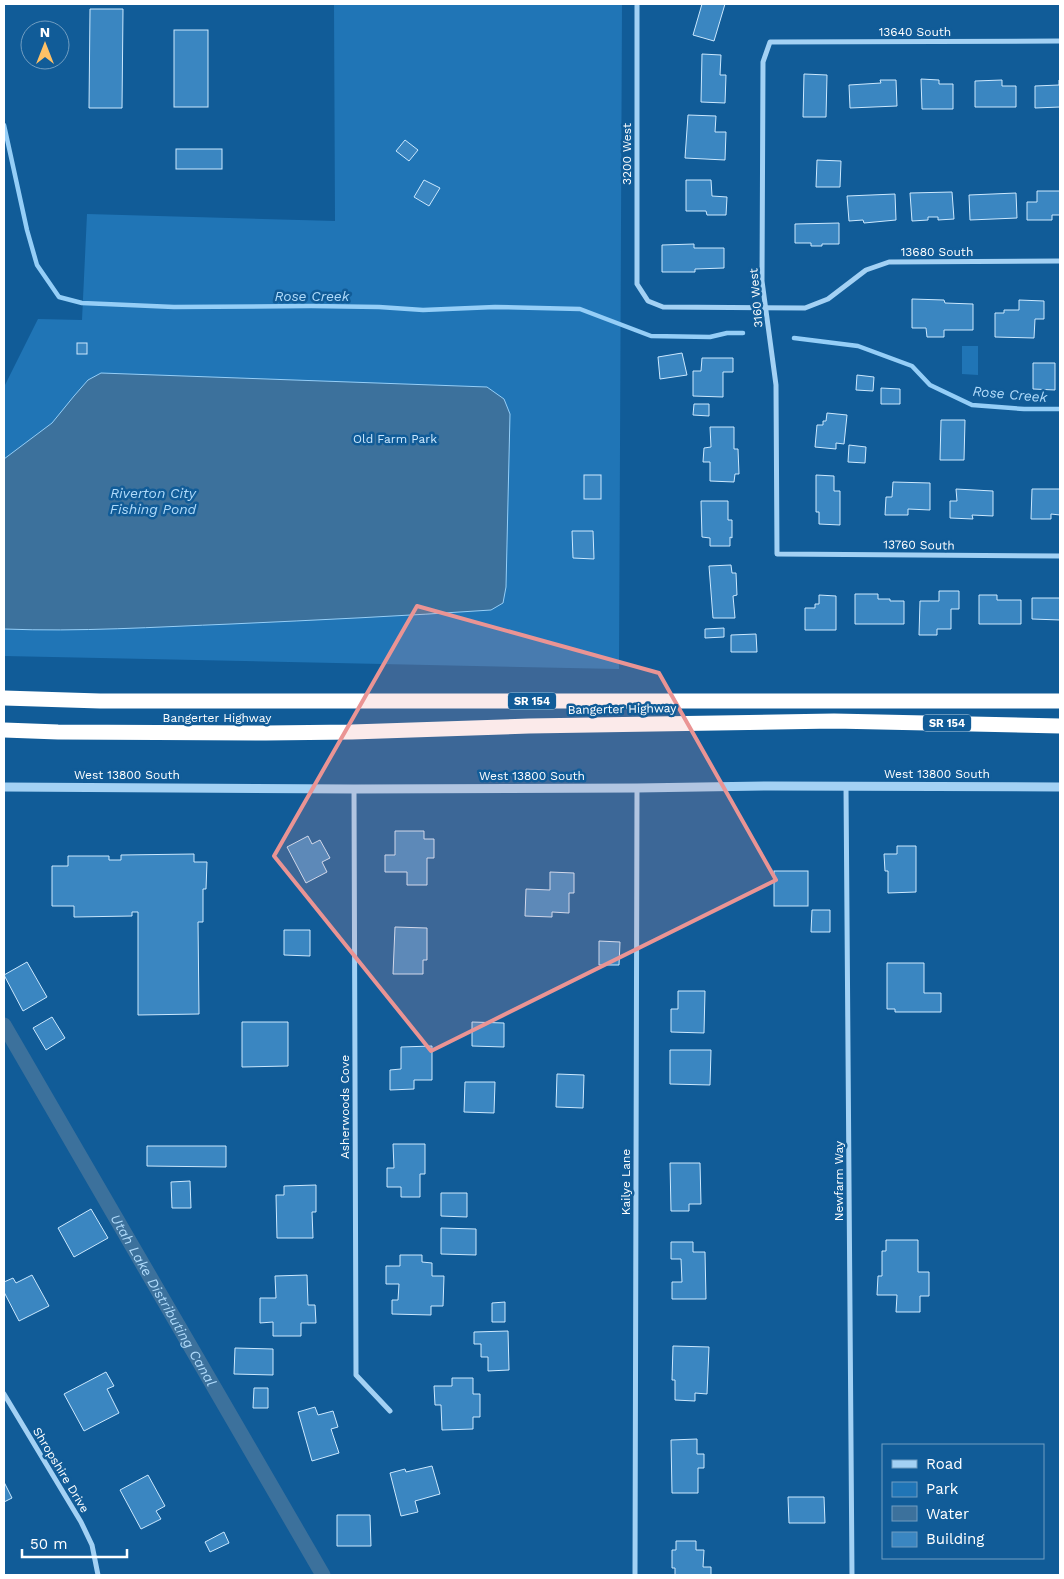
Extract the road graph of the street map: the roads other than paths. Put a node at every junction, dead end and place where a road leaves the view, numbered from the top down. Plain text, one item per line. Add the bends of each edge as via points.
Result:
1 (637, 4) edge
2 (770, 42) joint
3 (1060, 42) edge
4 (1060, 261) edge
5 (648, 301) joint
6 (766, 309) junction
7 (777, 554) joint
8 (1060, 556) edge
9 (4, 698) edge
10 (1060, 701) edge
11 (1060, 726) edge
12 (4, 730) edge
13 (846, 786) junction
14 (4, 787) edge
15 (1060, 787) edge
16 (637, 788) junction
17 (354, 789) junction
18 (4, 1394) edge
19 (10, 1405) junction
20 (4, 1409) edge
21 (390, 1411) dead end
22 (98, 1575) edge
23 (635, 1575) edge
24 (852, 1575) edge

1 - 5 street, 3200 West via 637,284
2 - 3 street, 13640 South
2 - 6 street, 3160 West via 763,62 762,281
4 - 6 street, 13680 South via 889,262 866,270 828,299 805,308
5 - 6 street, 13680 South via 663,307
6 - 7 street, 3160 West via 776,385
7 - 8 street, 13760 South
9 - 10 highway, Bangerter Highway / SR 154 via 100,701
11 - 12 highway, Bangerter Highway / SR 154 via 825,721 266,733
13 - 15 street, West 13800 South
13 - 16 street, West 13800 South
13 - 24 street, Newfarm Way
14 - 17 street, West 13800 South
16 - 17 street, West 13800 South
16 - 23 street, Kailye Lane
17 - 21 street, Asherwoods Cove via 356,1375
18 - 19 street, Shropshire Drive
19 - 20 street
19 - 22 street, Shropshire Drive via 81,1522 92,1545

